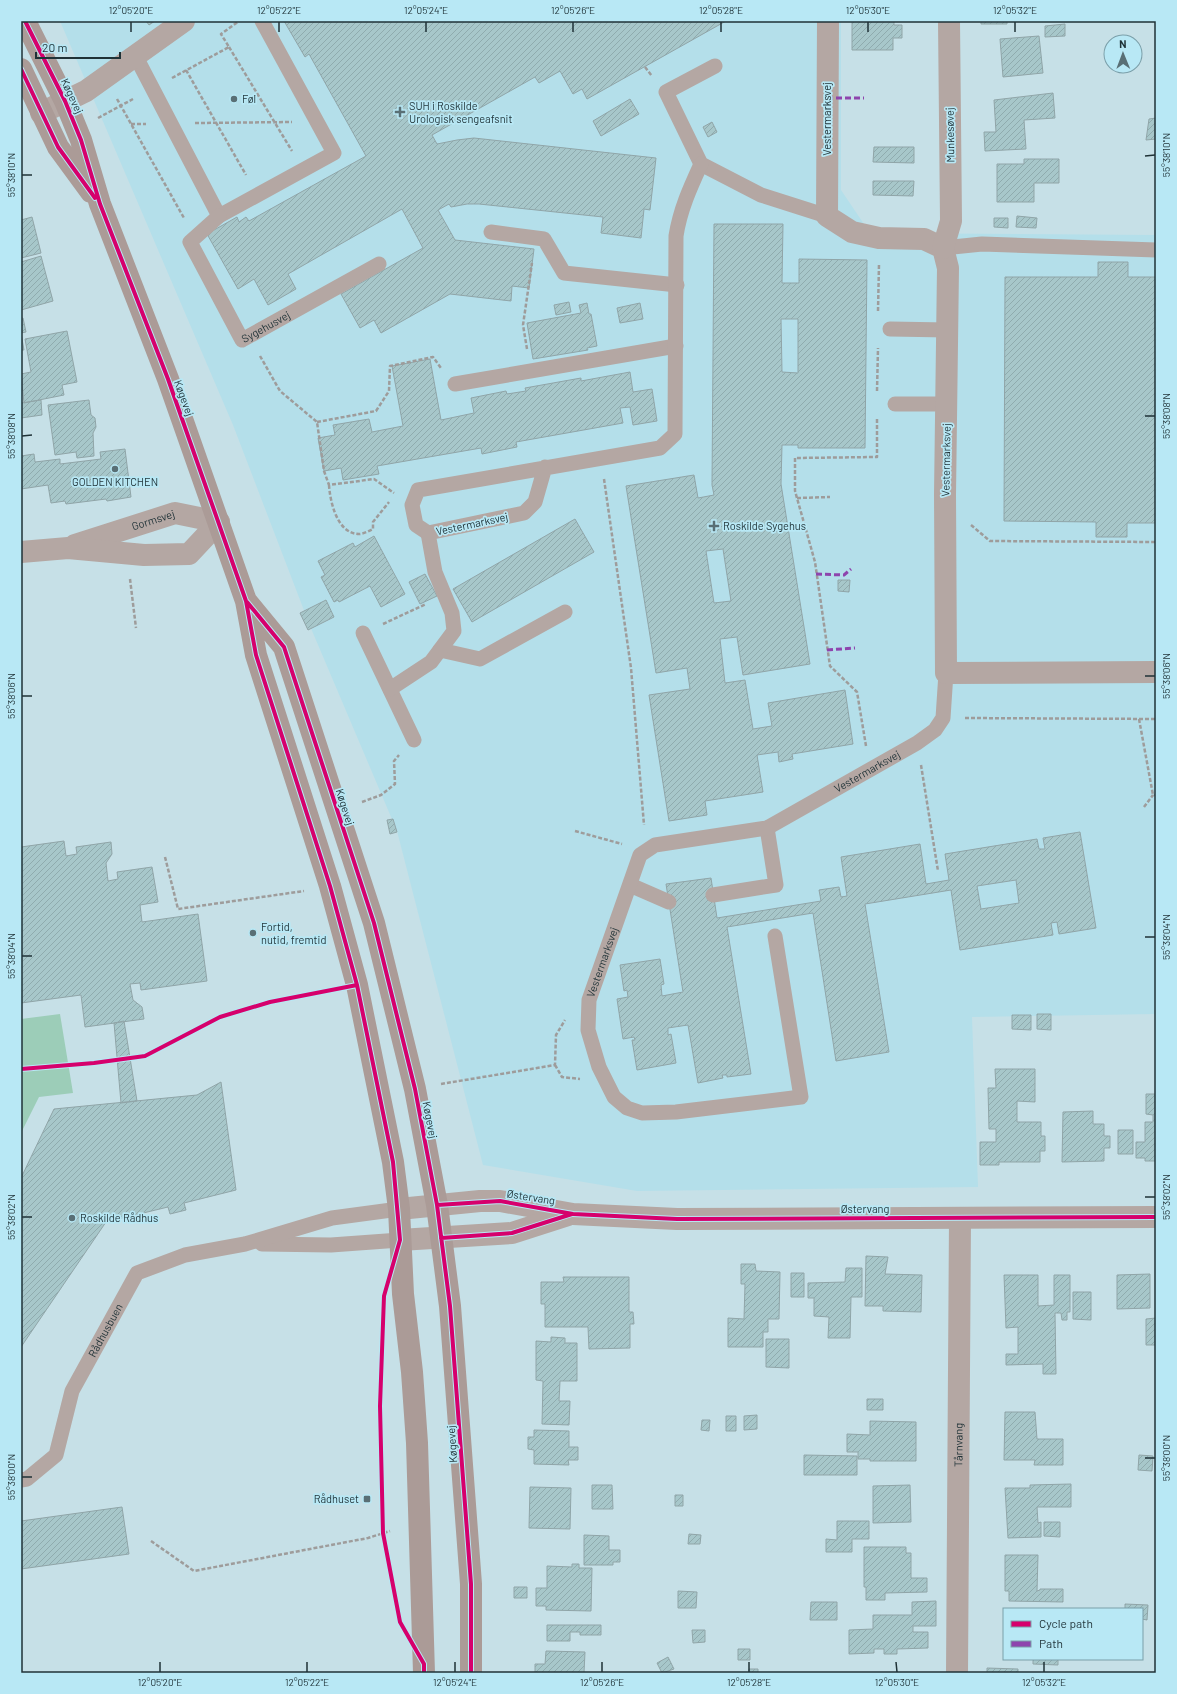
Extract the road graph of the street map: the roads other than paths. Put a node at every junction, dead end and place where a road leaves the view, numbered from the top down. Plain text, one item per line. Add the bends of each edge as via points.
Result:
1 (25, 21) edge
2 (184, 21) edge
3 (262, 21) edge
4 (828, 21) edge
5 (949, 21) edge
6 (135, 55) junction
7 (715, 66) dead end
8 (21, 69) edge
9 (65, 101) junction
10 (41, 113) junction
11 (701, 164) junction
12 (100, 204) junction
13 (219, 216) junction
14 (827, 216) junction
15 (490, 232) dead end
16 (944, 248) junction
17 (1156, 250) edge
18 (379, 264) dead end
19 (677, 285) junction
20 (890, 329) dead end
21 (948, 330) junction
22 (676, 346) junction
23 (455, 384) road end
24 (895, 404) dead end
25 (947, 404) junction
26 (544, 467) junction
27 (219, 522) junction
28 (428, 533) junction
29 (68, 548) junction
30 (21, 552) edge
31 (246, 601) junction
32 (564, 612) dead end
33 (363, 633) road end
34 (440, 650) junction
35 (1156, 672) edge
36 (946, 673) junction
37 (390, 689) junction
38 (414, 740) road end
39 (767, 828) junction
40 (630, 885) junction
41 (713, 895) dead end
42 (669, 902) dead end
43 (775, 936) dead end
44 (437, 1205) junction
45 (399, 1209) junction
46 (574, 1214) junction
47 (1156, 1217) edge
48 (960, 1218) junction
49 (441, 1238) junction
50 (400, 1240) junction
51 (245, 1244) junction
52 (21, 1480) edge
53 (424, 1673) edge
54 (471, 1673) edge
55 (957, 1673) edge

1 - 9 street, Køgevej
2 - 6 street
3 - 13 lane via 334,153
4 - 14 street, Vestermarksvej
5 - 16 street, Munkesøvej via 951,221
6 - 9 street via 86,91
6 - 13 lane
7 - 11 lane via 666,92
8 - 10 street, Køgevej
9 - 10 street
9 - 12 street, Køgevej via 81,140
10 - 12 street, Køgevej via 58,147
11 - 14 lane via 761,195
11 - 19 lane via 679,218 676,236
12 - 27 street, Køgevej via 168,379
13 - 18 lane, Sygehusvej via 190,242 242,340
14 - 16 street via 852,232 879,238 924,239
15 - 19 lane via 544,239 564,273
16 - 17 lane via 982,244
16 - 21 street, Vestermarksvej via 948,268
19 - 22 lane
20 - 21 lane
21 - 25 street, Vestermarksvej
22 - 23 lane
22 - 26 lane via 675,434 660,448
24 - 25 lane
25 - 36 street, Vestermarksvej
26 - 28 lane, Vestermarksvej via 534,502 524,513
26 - 28 lane, Vestermarksvej via 418,490 412,506 416,525
27 - 29 street, Gormsvej via 175,513
27 - 29 street, Gormsvej via 189,554 127,554
27 - 31 street, Køgevej
28 - 34 lane via 435,572 452,613 454,631
29 - 30 street, Gormsvej
31 - 44 street, Køgevej via 284,647 374,923 415,1090
31 - 45 street, Køgevej via 256,655 330,886 357,985 393,1162
32 - 34 lane via 480,659
33 - 37 lane
34 - 37 lane via 432,662
35 - 36 street
36 - 39 lane, Vestermarksvej via 943,718 935,730 917,743
37 - 38 lane
39 - 40 lane, Vestermarksvej via 655,845 640,855
39 - 41 lane via 776,885
40 - 42 lane
40 - 43 lane, Vestermarksvej via 589,1000 588,1030 599,1067 614,1097 634,1112 676,1112 801,1097
44 - 45 street, Rådhusbuen
44 - 46 street, Østervang via 500,1201
44 - 49 street, Køgevej
45 - 50 street, Køgevej
45 - 51 lane, Rådhusbuen via 332,1218
46 - 48 street, Østervang via 677,1218
46 - 49 street, Østervang via 512,1233
47 - 48 street, Østervang
48 - 55 street, Tårnvang
49 - 50 street, Rådhusbuen
49 - 54 street, Køgevej via 458,1391 471,1584
50 - 51 lane, Rådhusbuen via 331,1245
50 - 53 street, Køgevej via 417,1443
51 - 52 lane, Rådhusbuen via 185,1255 137,1273 72,1391 56,1455 26,1479

